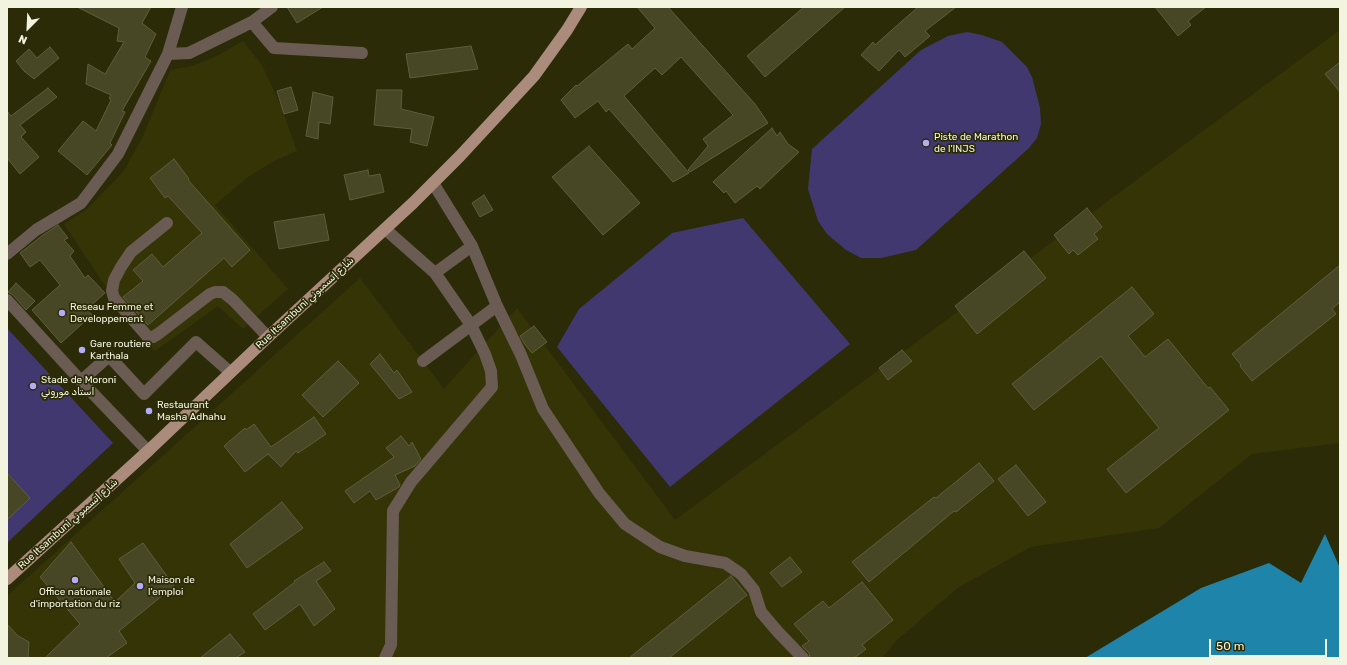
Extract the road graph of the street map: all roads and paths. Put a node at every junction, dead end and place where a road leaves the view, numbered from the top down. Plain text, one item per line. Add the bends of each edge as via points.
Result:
1 (182, 7) edge
2 (272, 7) edge
3 (582, 7) edge
4 (252, 22) junction
5 (362, 53) dead end
6 (168, 54) junction
7 (433, 183) junction
8 (167, 223) dead end
9 (385, 229) junction
10 (472, 246) junction
11 (7, 254) edge
12 (435, 273) junction
13 (7, 300) edge
14 (497, 306) junction
15 (471, 325) junction
16 (268, 337) junction
17 (423, 361) dead end
18 (230, 372) junction
19 (81, 381) junction
20 (148, 451) junction
21 (7, 579) edge
22 (385, 658) edge
23 (803, 658) edge

1 - 6 street
2 - 4 street
3 - 7 main road, Rue Itsambuni شارع إتسمبوني via 534,76
4 - 5 street via 274,48
4 - 6 street via 189,53
6 - 11 street via 118,154 81,203 36,230
7 - 9 main road, Rue Itsambuni شارع إتسمبوني
7 - 10 street
8 - 16 street via 131,252 114,280 112,291 114,298 148,337 158,334 210,294 223,292
9 - 12 street
9 - 16 main road, Rue Itsambuni شارع إتسمبوني
10 - 12 street
10 - 14 street
12 - 15 street
13 - 19 street
14 - 15 street
14 - 23 street via 544,409 599,493 625,524 660,547 685,556 725,563 741,574 754,590 761,612
15 - 17 street
15 - 22 street via 491,371 492,387 411,482 393,511 391,645
16 - 18 main road, Rue Itsambuni شارع إتسمبوني
18 - 19 street via 196,342 144,394 109,356
18 - 20 main road, Rue Itsambuni شارع إتسمبوني
19 - 20 street
20 - 21 main road, Rue Itsambuni شارع إتسمبوني

